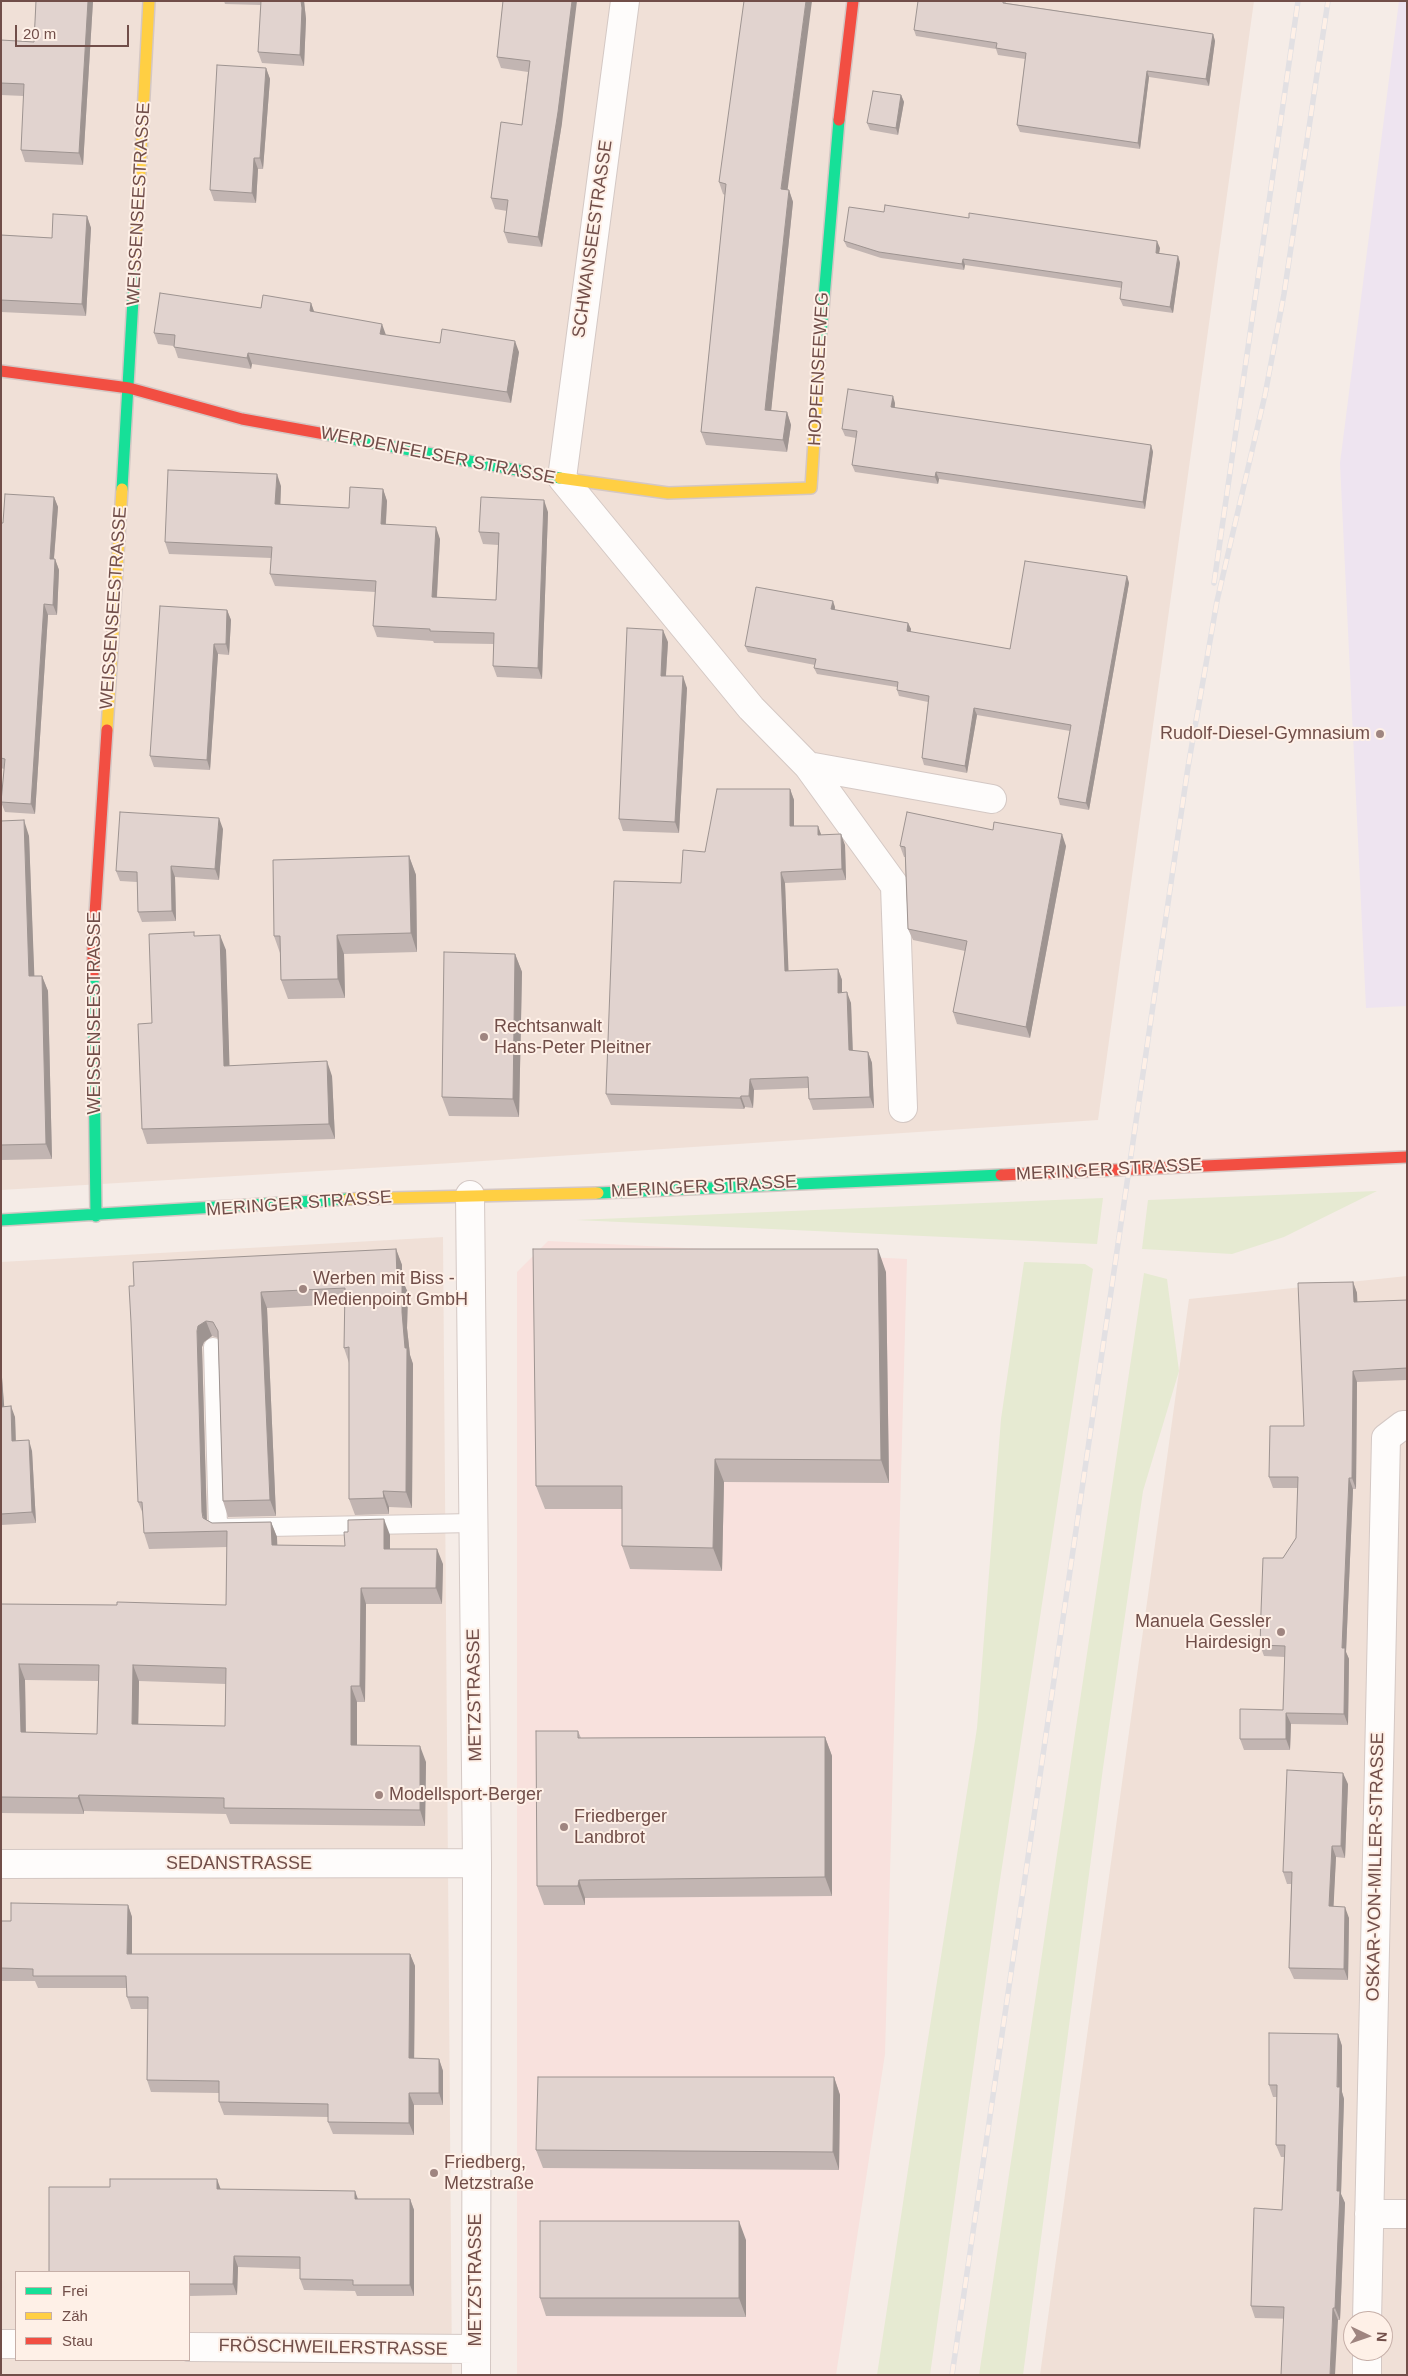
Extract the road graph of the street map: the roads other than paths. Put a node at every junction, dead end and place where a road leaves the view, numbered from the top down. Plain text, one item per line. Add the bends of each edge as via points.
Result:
1 (149, 1) edge
2 (625, 1) edge
3 (853, 1) edge
4 (1, 372) edge
5 (129, 388) junction
6 (562, 478) junction
7 (808, 766) junction
8 (992, 799) dead end
9 (903, 1108) dead end
10 (1407, 1156) edge
11 (470, 1195) junction
12 (96, 1216) junction
13 (1, 1220) edge
14 (213, 1347) edge
15 (1407, 1425) edge
16 (474, 1523) junction
17 (477, 1863) junction
18 (1, 1864) edge
19 (1369, 2214) junction
20 (1407, 2214) edge
21 (1367, 2311) edge
22 (1, 2344) edge
23 (15, 2344) edge
24 (190, 2347) edge
25 (1367, 2361) edge
26 (476, 2362) edge
27 (1366, 2375) edge

1 - 5 street, WEISSENSEESTRASSE
2 - 6 street, SCHWANSEESTRASSE
3 - 6 street, HOPFENSEEWEG via 825,276 811,488 668,493
4 - 5 street, WERDENFELSER STRASSE
5 - 6 street, WERDENFELSER STRASSE via 242,419
5 - 12 street, WEISSENSEESTRASSE via 92,944
6 - 7 street, WERDENFELSER STRASSE via 751,708
7 - 8 street
7 - 9 street, WERDENFELSER STRASSE via 895,886
10 - 11 street, MERINGER STRASSE via 590,1193
11 - 12 street, MERINGER STRASSE via 368,1198
11 - 16 street, METZSTRASSE
12 - 13 street, MERINGER STRASSE
14 - 16 lane via 218,1528
15 - 19 street, OSKAR-VON-MILLER-STRASSE via 1386,1438
16 - 17 street, METZSTRASSE
17 - 18 street, SEDANSTRASSE
17 - 26 street, METZSTRASSE
19 - 20 street
19 - 21 street, OSKAR-VON-MILLER-STRASSE
22 - 23 street
24 - 26 street, FRÖSCHWEILERSTRASSE
25 - 27 street

